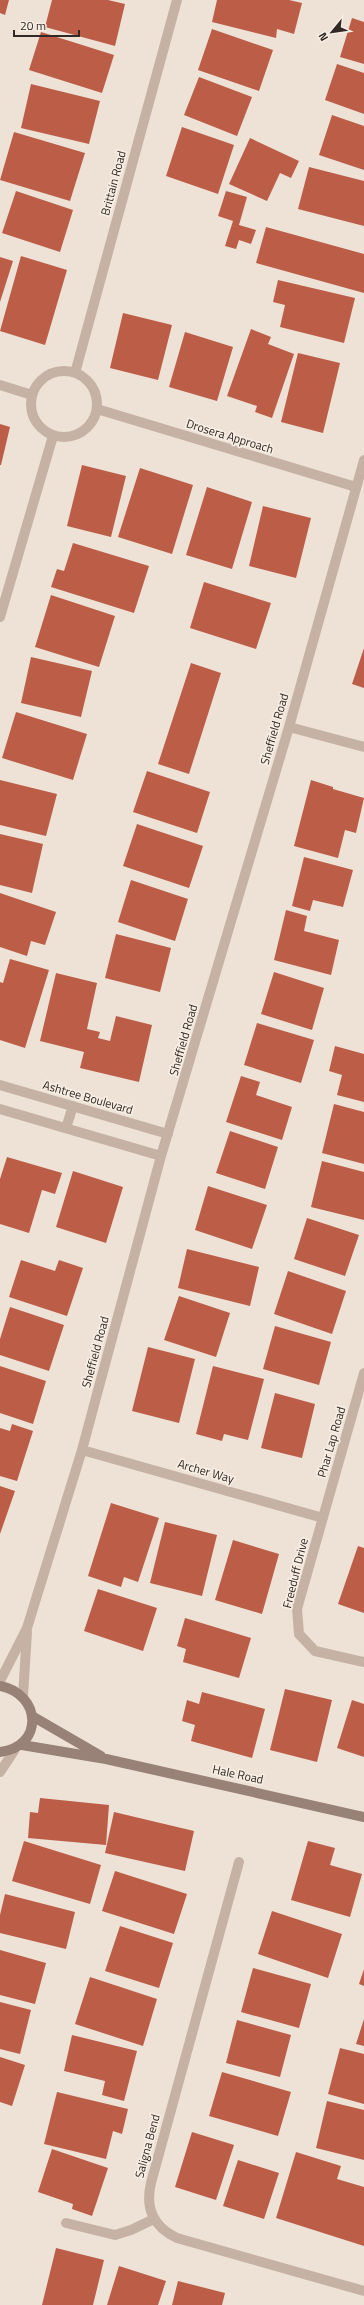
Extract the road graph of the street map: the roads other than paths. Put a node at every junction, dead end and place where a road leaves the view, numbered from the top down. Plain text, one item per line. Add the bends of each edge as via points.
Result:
1 (177, 0) edge
2 (74, 373) junction
3 (0, 385) edge
4 (32, 395) junction
5 (97, 409) junction
6 (53, 436) junction
7 (364, 460) edge
8 (356, 487) junction
9 (0, 617) edge
10 (289, 727) junction
11 (364, 747) edge
12 (0, 1085) edge
13 (73, 1106) junction
14 (0, 1109) edge
15 (66, 1128) junction
16 (168, 1134) junction
17 (162, 1156) junction
18 (364, 1372) edge
19 (82, 1450) junction
20 (323, 1518) junction
21 (27, 1628) junction
22 (364, 1662) edge
23 (0, 1681) edge
24 (0, 1686) edge
25 (23, 1696) junction
26 (32, 1716) junction
27 (18, 1748) junction
28 (0, 1752) edge
29 (106, 1759) junction
30 (0, 1772) edge
31 (364, 1817) edge
32 (238, 1862) dead end
33 (154, 2218) junction
34 (66, 2223) dead end
35 (364, 2290) edge

1 - 2 street, Brittain Road
2 - 4 street via 52,373 40,381
2 - 5 street via 90,384 96,396
3 - 4 street
4 - 6 street via 33,416 41,428
5 - 6 street via 91,424 81,433 68,437
5 - 8 street, Drosera Approach
6 - 9 street
7 - 8 street, Sheffield Road
8 - 10 street, Sheffield Road
10 - 11 street
10 - 16 street, Sheffield Road
12 - 13 street, Ashtree Boulevard
13 - 15 street
13 - 16 street, Ashtree Boulevard
14 - 15 street
15 - 17 street
16 - 17 street, Sheffield Road
17 - 19 street, Sheffield Road
18 - 20 street, Phar Lap Road
19 - 20 street, Archer Way
19 - 21 street, Sheffield Road
20 - 22 street, Freeduff Drive via 297,1609 299,1634 315,1651
21 - 23 street, Sheffield Road
21 - 25 street, Sheffield Road
24 - 25 main road via 12,1688
25 - 26 main road
26 - 27 main road via 31,1732
26 - 29 main road, Hale Road
27 - 28 main road, Hale Road
27 - 29 main road, Hale Road
27 - 30 street
29 - 31 main road, Hale Road
32 - 33 street, Saligna Bend via 151,2183 149,2209
33 - 34 street via 115,2235
33 - 35 street, Saligna Bend via 165,2233 176,2238

